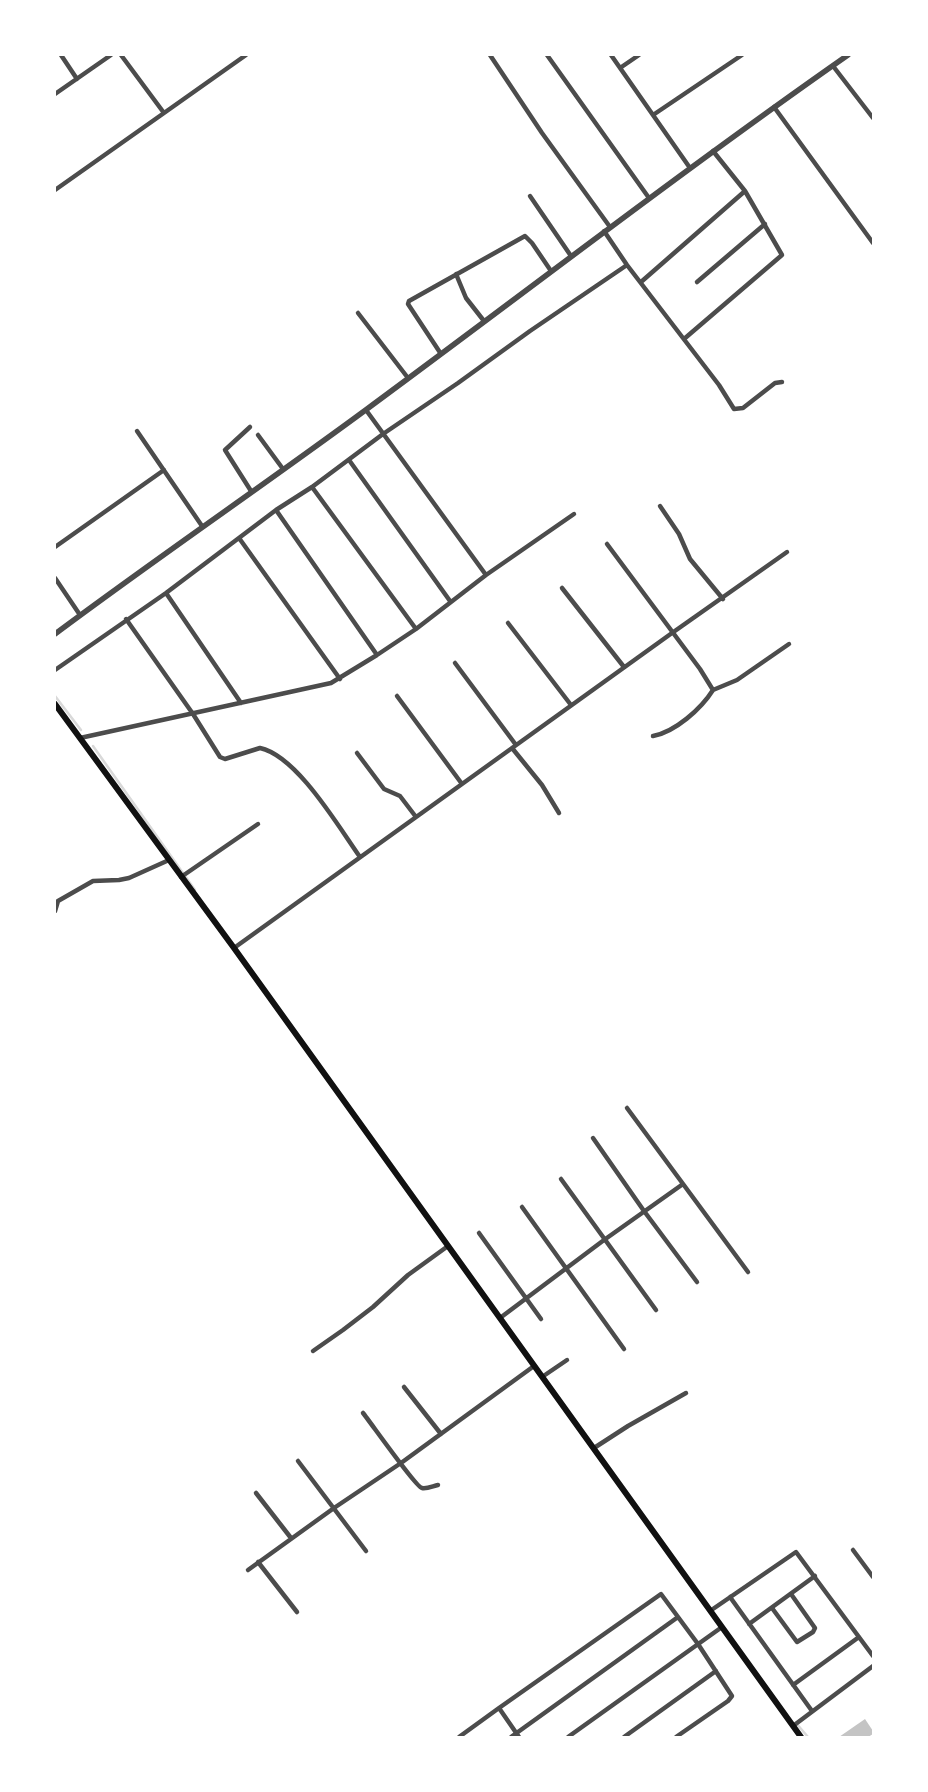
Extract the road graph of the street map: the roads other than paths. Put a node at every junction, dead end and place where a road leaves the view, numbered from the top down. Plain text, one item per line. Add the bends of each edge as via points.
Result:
1 (61, 55) edge
2 (111, 55) edge
3 (121, 55) edge
4 (246, 55) edge
5 (490, 55) edge
6 (547, 55) edge
7 (610, 55) edge
8 (639, 55) edge
9 (742, 55) edge
10 (848, 55) edge
11 (833, 66) junction
12 (620, 68) junction
13 (77, 79) junction
14 (55, 94) edge
15 (774, 107) junction
16 (164, 113) junction
17 (654, 115) junction
18 (873, 118) edge
19 (713, 152) junction
20 (690, 168) junction
21 (55, 190) edge
22 (745, 191) junction
23 (530, 196) dead end
24 (649, 198) junction
25 (765, 224) junction
26 (610, 227) junction
27 (604, 231) junction
28 (873, 243) edge
29 (571, 256) junction
30 (627, 265) junction
31 (551, 271) junction
32 (456, 274) junction
33 (641, 282) junction
34 (697, 282) dead end
35 (358, 313) dead end
36 (484, 321) junction
37 (684, 340) junction
38 (441, 354) junction
39 (408, 378) junction
40 (782, 382) dead end
41 (366, 410) junction
42 (250, 427) dead end
43 (137, 431) dead end
44 (383, 434) junction
45 (258, 435) dead end
46 (349, 460) junction
47 (283, 469) junction
48 (164, 470) junction
49 (312, 487) junction
50 (251, 491) junction
51 (660, 506) dead end
52 (276, 510) junction
53 (574, 514) dead end
54 (202, 526) junction
55 (240, 538) junction
56 (607, 544) dead end
57 (55, 547) edge
58 (787, 552) dead end
59 (486, 575) junction
60 (55, 578) edge
61 (562, 588) dead end
62 (166, 593) junction
63 (723, 599) junction
64 (450, 601) junction
65 (80, 615) junction
66 (126, 620) junction
67 (508, 623) dead end
68 (416, 629) junction
69 (672, 633) junction
70 (55, 634) edge
71 (789, 644) dead end
72 (377, 655) junction
73 (455, 663) dead end
74 (624, 667) junction
75 (55, 670) edge
76 (340, 679) junction
77 (714, 690) junction
78 (397, 696) dead end
79 (241, 703) junction
80 (55, 704) edge
81 (571, 705) junction
82 (193, 714) junction
83 (653, 736) dead end
84 (80, 738) junction
85 (514, 746) junction
86 (357, 752) dead end
87 (462, 784) junction
88 (559, 813) dead end
89 (416, 817) junction
90 (258, 824) dead end
91 (360, 857) junction
92 (169, 860) junction
93 (181, 877) junction
94 (55, 911) edge
95 (234, 948) junction
96 (627, 1108) dead end
97 (593, 1138) dead end
98 (561, 1179) dead end
99 (683, 1184) junction
100 (522, 1207) dead end
101 (644, 1211) junction
102 (479, 1234) dead end
103 (604, 1240) junction
104 (448, 1246) junction
105 (565, 1269) junction
106 (748, 1272) dead end
107 (698, 1282) dead end
108 (526, 1298) junction
109 (656, 1310) dead end
110 (500, 1318) junction
111 (541, 1319) dead end
112 (624, 1349) dead end
113 (313, 1351) dead end
114 (568, 1360) dead end
115 (534, 1366) junction
116 (542, 1377) junction
117 (404, 1387) dead end
118 (686, 1393) dead end
119 (364, 1413) dead end
120 (442, 1434) junction
121 (594, 1448) junction
122 (298, 1461) dead end
123 (401, 1463) junction
124 (438, 1485) dead end
125 (256, 1493) dead end
126 (334, 1508) junction
127 (291, 1538) junction
128 (853, 1550) dead end
129 (366, 1551) dead end
130 (258, 1562) junction
131 (248, 1570) dead end
132 (814, 1576) junction
133 (873, 1577) edge
134 (791, 1594) junction
135 (730, 1597) junction
136 (772, 1608) junction
137 (710, 1611) junction
138 (296, 1612) dead end
139 (678, 1617) junction
140 (749, 1624) junction
141 (722, 1627) junction
142 (859, 1637) junction
143 (698, 1644) junction
144 (873, 1656) edge
145 (873, 1666) edge
146 (716, 1671) junction
147 (793, 1685) junction
148 (499, 1708) junction
149 (812, 1711) junction
150 (793, 1726) junction
151 (518, 1735) edge
152 (459, 1737) edge
153 (511, 1737) edge
154 (568, 1737) edge
155 (624, 1737) edge
156 (676, 1737) edge
157 (800, 1737) edge

1 - 13 street
2 - 13 street
3 - 16 street
4 - 16 street
5 - 26 street
6 - 24 street
7 - 12 street
8 - 12 street
9 - 17 street
10 - 11 street
11 - 15 street
11 - 18 street
12 - 17 street
13 - 14 street
15 - 19 street
15 - 28 street
16 - 21 street
17 - 20 street
19 - 20 street
19 - 22 street
20 - 24 street
22 - 25 street
22 - 33 street
23 - 29 street
24 - 26 street
25 - 34 street
25 - 37 street via 782,255
26 - 27 street
27 - 29 street
27 - 30 street
29 - 31 street
30 - 33 street
30 - 44 street
31 - 32 street via 525,236
31 - 36 street
32 - 36 street via 466,298
32 - 38 street via 408,302
33 - 37 street
35 - 39 street
36 - 38 street
37 - 40 street via 734,409 743,408 775,383
38 - 39 street
39 - 41 street
41 - 44 street
41 - 47 street
42 - 50 street via 225,450
43 - 48 street
44 - 46 street
44 - 59 street
45 - 47 street
46 - 49 street
46 - 64 street
47 - 50 street
48 - 54 street
48 - 57 street
49 - 52 street
49 - 68 street
50 - 54 street
51 - 63 street via 679,534 690,559
52 - 55 street
52 - 72 street
53 - 59 street
54 - 65 street
55 - 62 street
55 - 76 street
56 - 69 street
58 - 63 street
59 - 64 street
60 - 65 street
61 - 74 street
62 - 66 street
62 - 79 street
63 - 69 street
64 - 68 street
65 - 70 street
66 - 75 street
66 - 82 street
67 - 81 street
68 - 72 street
69 - 74 street
69 - 77 street
71 - 77 street via 737,680
72 - 76 street
73 - 85 street
74 - 81 street
76 - 79 street
77 - 83 street via 698,710 665,732
78 - 87 street
79 - 82 street
80 - 84 main road
81 - 85 street
82 - 84 street
82 - 91 street via 223,758 260,748 282,758 312,791
84 - 92 main road
85 - 87 street
85 - 88 street
86 - 89 street via 384,789 400,796
87 - 89 street
89 - 91 street
90 - 93 street
91 - 95 street
92 - 93 main road
92 - 94 street via 129,878 93,880 58,901
93 - 95 main road
95 - 104 main road
96 - 99 street
97 - 101 street
98 - 103 street
99 - 101 street
99 - 106 street
100 - 105 street
101 - 103 street
101 - 107 street
102 - 108 street
103 - 105 street
103 - 109 street
104 - 110 main road
104 - 113 street
105 - 108 street
105 - 112 street
108 - 110 street
108 - 111 street
110 - 115 main road
114 - 116 street
115 - 116 main road
115 - 120 street
116 - 121 main road
117 - 120 street
118 - 121 street
119 - 123 street
120 - 123 street
121 - 137 main road
122 - 126 street
123 - 124 street via 419,1486
123 - 126 street
125 - 127 street
126 - 127 street
126 - 129 street
127 - 130 street
128 - 133 street
130 - 131 street
130 - 138 street
132 - 134 street
132 - 135 street via 796,1552
132 - 142 street
134 - 136 street
134 - 136 street via 815,1628 813,1632 797,1642
135 - 137 street
135 - 140 street
136 - 140 street
137 - 141 main road
139 - 143 street
139 - 148 street via 662,1595 658,1595
139 - 151 street
140 - 147 street
141 - 143 street
141 - 150 main road
142 - 144 street
142 - 147 street
143 - 146 street
143 - 154 street
145 - 149 street
146 - 155 street
146 - 156 street via 731,1698
147 - 149 street
148 - 151 street
148 - 152 street
149 - 150 street
150 - 157 main road
151 - 153 street

